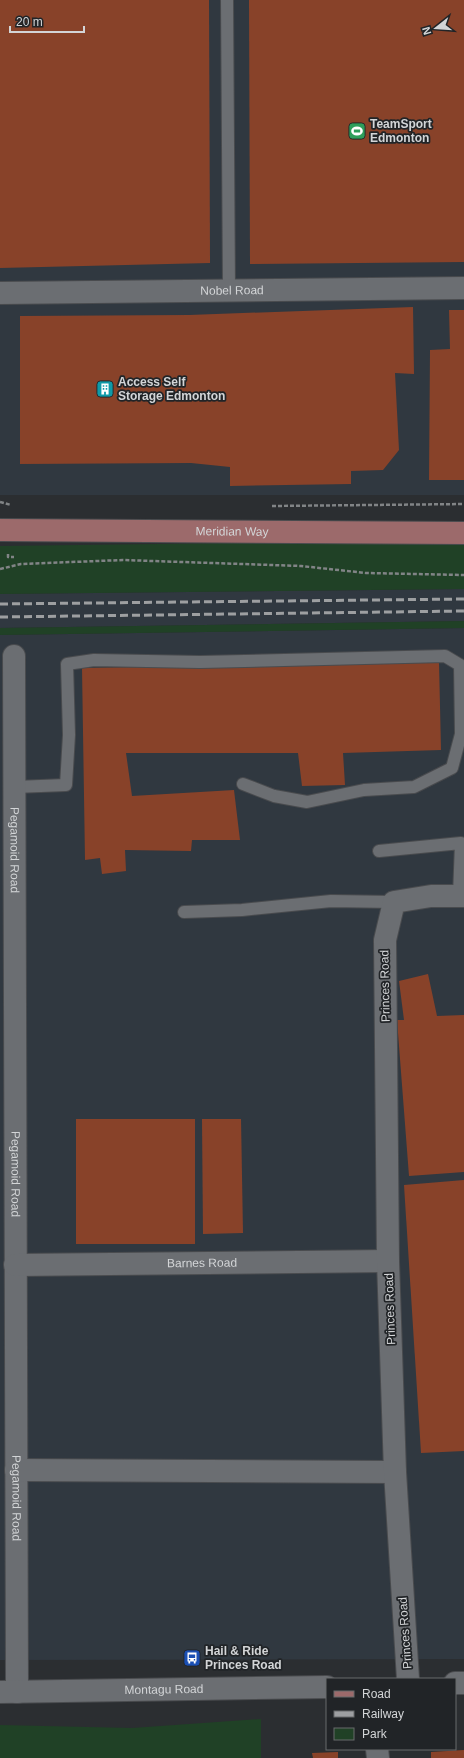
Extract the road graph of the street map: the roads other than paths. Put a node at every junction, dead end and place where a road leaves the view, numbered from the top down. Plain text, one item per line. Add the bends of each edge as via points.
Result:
1 (227, 0) edge
2 (464, 288) edge
3 (229, 290) junction
4 (0, 293) edge
5 (0, 530) edge
6 (464, 533) edge
7 (14, 656) dead end
8 (243, 784) dead end
9 (16, 787) junction
10 (379, 850) dead end
11 (461, 896) edge
12 (394, 902) junction
13 (184, 912) dead end
14 (388, 1261) junction
15 (15, 1265) junction
16 (16, 1470) junction
17 (395, 1472) junction
18 (408, 1678) edge
19 (326, 1687) edge
20 (9, 1692) edge

1 - 3 lane
2 - 3 street, Nobel Road
3 - 4 street, Nobel Road
5 - 6 main road, Meridian Way
7 - 9 street, Pegamoid Road
8 - 9 lane via 274,796 307,802 364,790 414,787 452,768 461,734 460,665 445,656 200,662 94,660 67,664 69,734 66,785
9 - 15 street, Pegamoid Road
10 - 11 lane via 461,843
11 - 12 street via 432,896
12 - 13 lane via 331,901 242,910
12 - 14 street, Princes Road via 385,940
14 - 15 street, Barnes Road
14 - 17 street, Princes Road
15 - 16 street, Pegamoid Road
16 - 17 street
16 - 20 street, Pegamoid Road
17 - 18 street, Princes Road
19 - 20 street, Montagu Road

